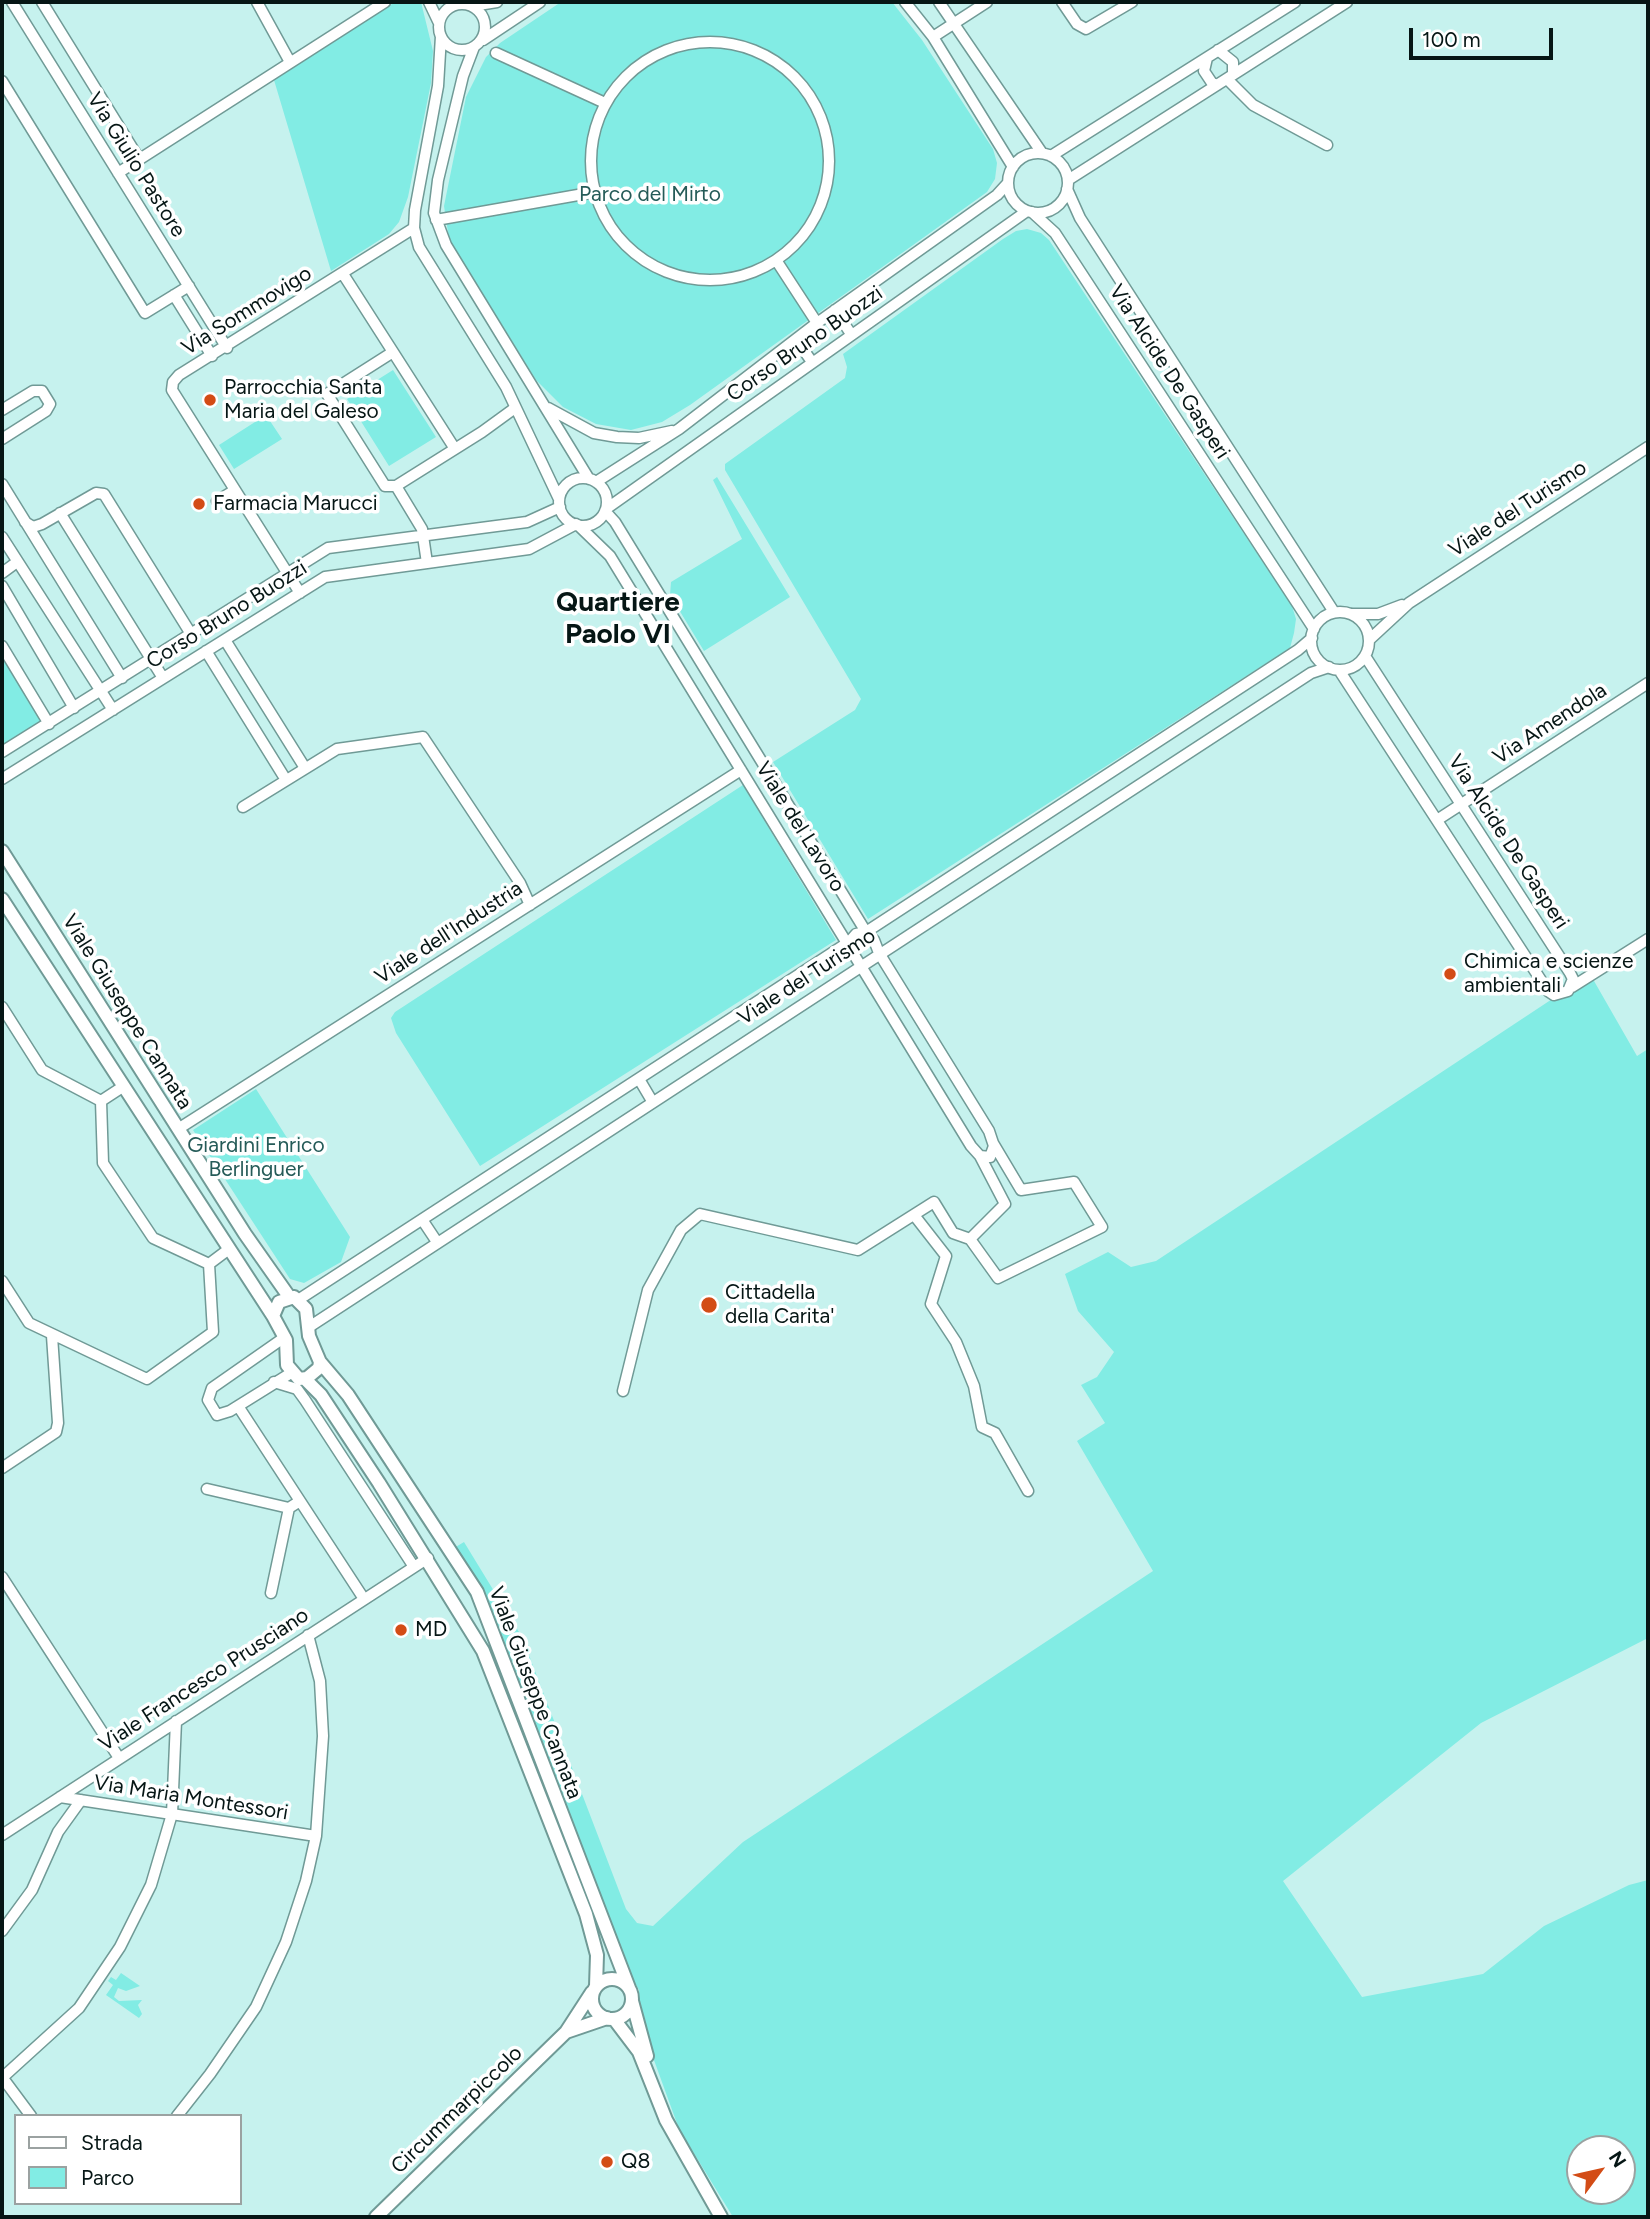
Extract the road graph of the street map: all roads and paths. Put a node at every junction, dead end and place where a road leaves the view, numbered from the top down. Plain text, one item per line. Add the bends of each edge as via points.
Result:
1 (12, 2) edge
2 (42, 2) edge
3 (257, 2) edge
4 (384, 2) edge
5 (429, 2) edge
6 (497, 2) edge
7 (540, 2) edge
8 (905, 2) edge
9 (939, 2) edge
10 (987, 2) edge
11 (1062, 2) edge
12 (1132, 2) edge
13 (1295, 2) edge
14 (1347, 2) edge
15 (467, 4) edge
16 (956, 22) junction
17 (439, 23) junction
18 (441, 36) junction
19 (933, 37) junction
20 (477, 45) junction
21 (1218, 50) junction
22 (496, 53) dead end
23 (1208, 57) junction
24 (290, 62) junction
25 (1230, 77) junction
26 (2, 81) edge
27 (1217, 85) junction
28 (605, 103) junction
29 (1327, 145) dead end
30 (1047, 155) junction
31 (139, 159) junction
32 (1013, 167) junction
33 (118, 173) junction
34 (1008, 183) junction
35 (1068, 185) junction
36 (595, 192) junction
37 (1030, 211) junction
38 (436, 220) junction
39 (414, 228) junction
40 (776, 260) junction
41 (343, 274) junction
42 (189, 286) junction
43 (174, 295) junction
44 (835, 310) junction
45 (817, 323) junction
46 (851, 334) junction
47 (796, 339) junction
48 (227, 348) junction
49 (393, 352) junction
50 (212, 356) junction
51 (812, 362) junction
52 (544, 405) junction
53 (515, 408) junction
54 (2, 410) edge
55 (679, 429) junction
56 (2, 439) edge
57 (1648, 447) edge
58 (455, 449) junction
59 (593, 480) junction
60 (2, 484) edge
61 (396, 486) junction
62 (235, 490) junction
63 (217, 501) dead end
64 (560, 503) junction
65 (605, 510) junction
66 (60, 513) junction
67 (25, 522) junction
68 (577, 524) junction
69 (424, 536) junction
70 (2, 537) edge
71 (17, 562) junction
72 (427, 563) junction
73 (2, 573) edge
74 (288, 574) junction
75 (2, 586) edge
76 (300, 593) junction
77 (1409, 603) junction
78 (1334, 612) junction
79 (1352, 614) junction
80 (1313, 633) junction
81 (191, 634) junction
82 (225, 640) junction
83 (1369, 640) junction
84 (2, 646) edge
85 (206, 652) junction
86 (1365, 656) junction
87 (151, 660) junction
88 (1334, 668) junction
89 (122, 678) junction
90 (163, 678) junction
91 (1648, 683) edge
92 (101, 691) junction
93 (74, 708) junction
94 (113, 710) junction
95 (49, 724) junction
96 (2, 752) edge
97 (305, 768) junction
98 (741, 770) junction
99 (2, 779) edge
100 (286, 780) junction
101 (1460, 804) junction
102 (243, 807) dead end
103 (1437, 820) junction
104 (2, 851) edge
105 (2, 899) edge
106 (530, 905) junction
107 (866, 932) junction
108 (1648, 939) edge
109 (849, 942) junction
110 (879, 953) junction
111 (862, 964) junction
112 (1572, 987) junction
113 (2, 1007) edge
114 (639, 1079) junction
115 (124, 1086) junction
116 (101, 1101) junction
117 (652, 1101) junction
118 (178, 1129) junction
119 (993, 1142) junction
120 (980, 1156) junction
121 (914, 1215) junction
122 (423, 1221) junction
123 (970, 1239) junction
124 (437, 1242) junction
125 (229, 1250) junction
126 (209, 1264) junction
127 (2, 1282) edge
128 (294, 1299) junction
129 (273, 1316) junction
130 (309, 1327) junction
131 (52, 1335) junction
132 (285, 1337) junction
133 (320, 1362) junction
134 (291, 1373) junction
135 (305, 1378) junction
136 (274, 1382) junction
137 (623, 1391) dead end
138 (237, 1406) junction
139 (2, 1468) edge
140 (207, 1489) dead end
141 (1028, 1491) dead end
142 (300, 1501) junction
143 (289, 1508) junction
144 (428, 1558) junction
145 (414, 1567) junction
146 (2, 1577) edge
147 (271, 1593) dead end
148 (364, 1599) junction
149 (308, 1635) junction
150 (176, 1721) junction
151 (119, 1758) junction
152 (60, 1797) junction
153 (81, 1800) junction
154 (172, 1814) junction
155 (2, 1835) edge
156 (316, 1836) junction
157 (2, 1931) edge
158 (594, 1989) junction
159 (630, 1994) junction
160 (610, 2019) junction
161 (566, 2032) junction
162 (2, 2078) edge
163 (29, 2114) edge
164 (179, 2114) edge
165 (666, 2120) junction
166 (376, 2217) edge
167 (721, 2217) edge

1 - 33 street, Via Giulio Pastore
2 - 31 street, Via Giulio Pastore
3 - 24 street
4 - 24 street
5 - 17 street
6 - 15 street
7 - 20 street
8 - 19 street
9 - 16 street
10 - 16 street
11 - 12 street via 1077,24 1091,28
13 - 21 street
14 - 25 street
15 - 17 street via 451,6
15 - 20 street via 485,22
16 - 19 street
16 - 30 street
17 - 18 street
18 - 20 street via 453,48
18 - 39 street via 438,86
19 - 32 street
20 - 38 street via 438,180
21 - 23 street
21 - 25 street via 1233,62
22 - 28 street
23 - 27 street via 1204,71
23 - 30 street
24 - 31 street
25 - 27 street
25 - 29 street via 1253,105
26 - 43 street via 145,313
27 - 35 street
28 - 36 street via 594,131
28 - 40 street via 629,72 662,51 688,44 740,45 776,61 805,88 823,123 829,176 820,209 802,238
30 - 32 street via 1026,156
30 - 35 street via 1065,170
31 - 33 street
32 - 34 street
33 - 42 street, Via Giulio Pastore
34 - 37 street via 1014,200
34 - 44 street, Corso Bruno Buozzi
35 - 37 street via 1051,210
35 - 78 street, Via Alcide De Gasperi via 1080,218
36 - 38 street
36 - 40 street via 611,227 636,254 669,273 705,280 742,276
37 - 46 street, Corso Bruno Buozzi
37 - 80 street, Via Alcide De Gasperi via 1055,233
38 - 52 street via 446,246
39 - 41 street, Via Sommovigo
39 - 53 street via 419,247
40 - 45 street
41 - 48 street, Via Sommovigo
41 - 49 street
42 - 43 street
42 - 48 street, Via Giulio Pastore
43 - 50 street
44 - 45 street, Corso Bruno Buozzi
44 - 46 street
45 - 47 street, Corso Bruno Buozzi
46 - 51 street, Corso Bruno Buozzi
47 - 51 street
47 - 55 street, Corso Bruno Buozzi
48 - 50 street, Via Sommovigo
49 - 58 street
49 - 61 street via 327,394 385,486
50 - 62 street, Via Sommovigo via 179,375 172,390
51 - 65 street, Corso Bruno Buozzi
52 - 55 street via 594,433 639,438
52 - 59 street
53 - 58 street
53 - 64 street
54 - 56 street via 33,391 42,391 50,404
55 - 59 street, Corso Bruno Buozzi
57 - 77 street, Viale del Turismo
58 - 61 street
59 - 64 street via 573,480 562,491
59 - 65 street via 606,494
60 - 67 street
61 - 69 street
62 - 63 street
62 - 74 street, Via Sommovigo
64 - 68 street via 569,520
64 - 69 street, Corso Bruno Buozzi via 527,522
65 - 68 street via 594,523
65 - 107 street, Viale del Lavoro
66 - 67 street via 33,527
66 - 81 street via 96,493 104,494
66 - 87 street
67 - 89 street
68 - 72 street, Corso Bruno Buozzi via 529,549
68 - 98 street, Viale del Lavoro via 610,556
69 - 72 street
69 - 74 street, Corso Bruno Buozzi via 328,548
70 - 71 street
71 - 73 street
71 - 92 street
72 - 76 street, Corso Bruno Buozzi via 325,577
74 - 76 street, Via Sommovigo
74 - 81 street, Corso Bruno Buozzi
75 - 93 street
76 - 82 street, Corso Bruno Buozzi
77 - 79 street, Viale del Turismo via 1378,614
77 - 83 street, Viale del Turismo
78 - 79 street
78 - 80 street via 1319,621
79 - 83 street via 1364,625
80 - 88 street via 1316,655
80 - 107 street, Viale del Turismo via 1298,650
81 - 87 street, Corso Bruno Buozzi
82 - 85 street, Corso Bruno Buozzi
82 - 97 street
83 - 86 street
84 - 95 street
85 - 90 street, Corso Bruno Buozzi
85 - 100 street
86 - 88 street via 1354,666
86 - 101 street, Via Alcide De Gasperi
87 - 89 street, Corso Bruno Buozzi
87 - 90 street
88 - 103 street
88 - 110 street, Viale del Turismo via 1311,673
89 - 92 street, Corso Bruno Buozzi
90 - 94 street, Corso Bruno Buozzi
91 - 101 street, Via Amendola
92 - 93 street, Corso Bruno Buozzi
92 - 94 street
93 - 95 street, Corso Bruno Buozzi
94 - 99 street, Corso Bruno Buozzi
95 - 96 street, Corso Bruno Buozzi
97 - 100 street
97 - 106 street via 337,749 423,737
98 - 106 street, Viale dell'Industria
98 - 109 street, Viale del Lavoro
100 - 102 street
101 - 103 street, Via Amendola
101 - 112 street, Via Alcide De Gasperi via 1570,973
103 - 112 street via 1548,991 1561,995
104 - 118 street, Viale Giuseppe Cannata
105 - 115 street, Viale Giuseppe Cannata
106 - 118 street, Viale dell'Industria
107 - 109 street, Viale del Turismo
107 - 110 street, Viale del Lavoro
108 - 112 street
109 - 111 street, Viale del Lavoro
109 - 114 street, Viale del Turismo
110 - 111 street, Viale del Turismo
110 - 119 street, Viale del Lavoro
111 - 117 street, Viale del Turismo
111 - 120 street, Viale del Lavoro
113 - 116 street via 42,1070
114 - 117 street
114 - 122 street, Viale del Turismo
115 - 116 street
115 - 125 street, Viale Giuseppe Cannata
116 - 126 street via 103,1163 133,1209 153,1238
117 - 124 street, Viale del Turismo
118 - 128 street, Viale Giuseppe Cannata
119 - 120 street via 990,1157
119 - 123 street, Viale del Lavoro via 1021,1191 1074,1182 1102,1227 998,1278
120 - 123 street, Viale del Lavoro via 1005,1204
121 - 123 street via 934,1202 953,1233
121 - 137 street via 858,1250 700,1214 681,1230 648,1290
121 - 141 street via 946,1256 931,1304 956,1342 974,1386 982,1427 995,1433
122 - 124 street
122 - 128 street, Viale del Turismo
124 - 130 street, Viale del Turismo
125 - 126 street
125 - 129 street, Viale Giuseppe Cannata
126 - 131 street via 213,1332 147,1378
127 - 131 street via 29,1323
128 - 129 street via 279,1302
128 - 130 street, Viale Giuseppe Cannata via 306,1309
129 - 132 street, Viale Giuseppe Cannata
130 - 133 street, Viale Giuseppe Cannata
131 - 139 street via 56,1432
132 - 134 street, Viale Giuseppe Cannata
132 - 138 street via 212,1388 208,1400 217,1415
133 - 135 street via 314,1374
133 - 159 street, Viale Giuseppe Cannata via 348,1395 477,1592
134 - 135 street
134 - 136 street
135 - 144 street, Viale Giuseppe Cannata via 336,1417
136 - 138 street
136 - 145 street via 297,1389 306,1400
138 - 142 street
140 - 143 street
142 - 143 street
142 - 148 street
143 - 147 street
144 - 145 street, Viale Francesco Prusciano
144 - 158 street, Viale Giuseppe Cannata via 498,1684 586,1914 597,1955
145 - 148 street, Viale Francesco Prusciano
146 - 151 street
148 - 149 street, Viale Francesco Prusciano
149 - 150 street, Viale Francesco Prusciano
149 - 156 street via 320,1681 323,1736
150 - 151 street, Viale Francesco Prusciano
150 - 154 street
151 - 152 street, Viale Francesco Prusciano
152 - 153 street, Via Maria Montessori
152 - 155 street, Viale Francesco Prusciano
153 - 154 street, Via Maria Montessori
153 - 157 street via 58,1832 32,1890
154 - 156 street, Via Maria Montessori
154 - 162 street via 151,1885 120,1947 79,2008
156 - 164 street via 286,1942 256,2007
158 - 159 street via 613,1978
158 - 160 street via 593,2005
158 - 161 street, Circummarpiccolo
159 - 160 street via 626,2013
159 - 165 street, Viale Giuseppe Cannata
160 - 161 street, Circummarpiccolo
160 - 165 street, Viale Giuseppe Cannata via 639,2052
161 - 166 street, Circummarpiccolo
162 - 163 street
165 - 167 street, Viale Giuseppe Cannata

